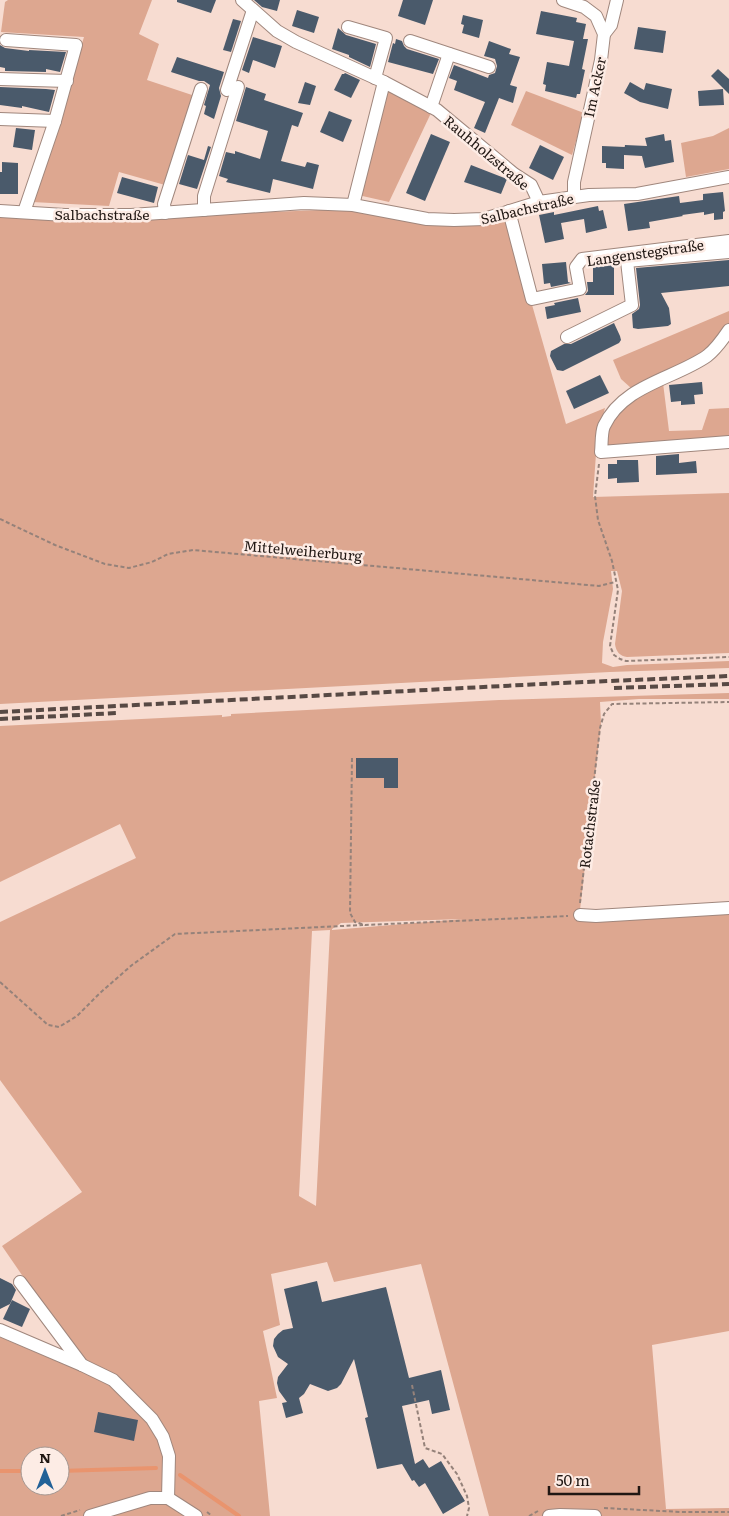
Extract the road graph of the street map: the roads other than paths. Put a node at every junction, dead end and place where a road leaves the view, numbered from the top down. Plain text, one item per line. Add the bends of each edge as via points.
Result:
1 (242, 0) edge
2 (563, 0) edge
3 (617, 0) edge
4 (252, 10) junction
5 (348, 27) dead end
6 (604, 34) junction
7 (6, 40) dead end
8 (410, 42) dead end
9 (449, 54) junction
10 (489, 67) dead end
11 (0, 79) edge
12 (379, 80) junction
13 (67, 81) junction
14 (201, 89) dead end
15 (431, 107) junction
16 (0, 119) edge
17 (55, 121) junction
18 (729, 177) edge
19 (574, 196) junction
20 (539, 202) junction
21 (352, 205) junction
22 (204, 210) junction
23 (0, 211) edge
24 (509, 211) junction
25 (24, 212) junction
26 (165, 213) junction
27 (729, 241) edge
28 (729, 252) edge
29 (729, 330) edge
30 (567, 337) dead end
31 (729, 442) edge
32 (729, 908) edge
33 (580, 915) road end
34 (20, 1282) dead end
35 (0, 1330) edge
36 (82, 1366) junction
37 (168, 1498) junction
38 (598, 1512) edge
39 (545, 1513) edge
40 (90, 1516) edge
41 (196, 1516) edge

1 - 4 street, Rauhholzstraße
2 - 6 street via 596,16
3 - 6 street via 611,25
4 - 12 street, Rauhholzstraße via 296,42
4 - 22 street via 204,196
5 - 12 street via 386,38
6 - 19 street, Im Acker via 602,60 574,182
7 - 13 street via 76,45
8 - 9 street
9 - 10 street
9 - 15 street, Rauhholzstraße
11 - 13 street
12 - 15 street, Rauhholzstraße
12 - 21 street
13 - 17 street
14 - 26 street via 164,204
15 - 20 street, Rauhholzstraße via 469,142 531,185
16 - 17 street
17 - 25 street
18 - 19 street, Salbachstraße via 637,194
19 - 20 street, Salbachstraße
20 - 24 street, Salbachstraße
21 - 22 street, Salbachstraße via 304,204
21 - 24 street, Salbachstraße via 426,220 484,219
22 - 26 street, Salbachstraße
23 - 25 street, Salbachstraße
24 - 27 street, Langenstegstraße via 532,299 580,289 576,267 582,258
25 - 26 street, Salbachstraße via 132,216
28 - 30 street, Langenstegstraße via 627,261 632,305
29 - 31 street via 721,343 707,355 636,392 616,407 604,427 601,452
32 - 33 street
34 - 36 street
35 - 36 street
36 - 37 street via 113,1380 152,1419 169,1456
37 - 40 street via 150,1498
37 - 41 street
38 - 39 street

